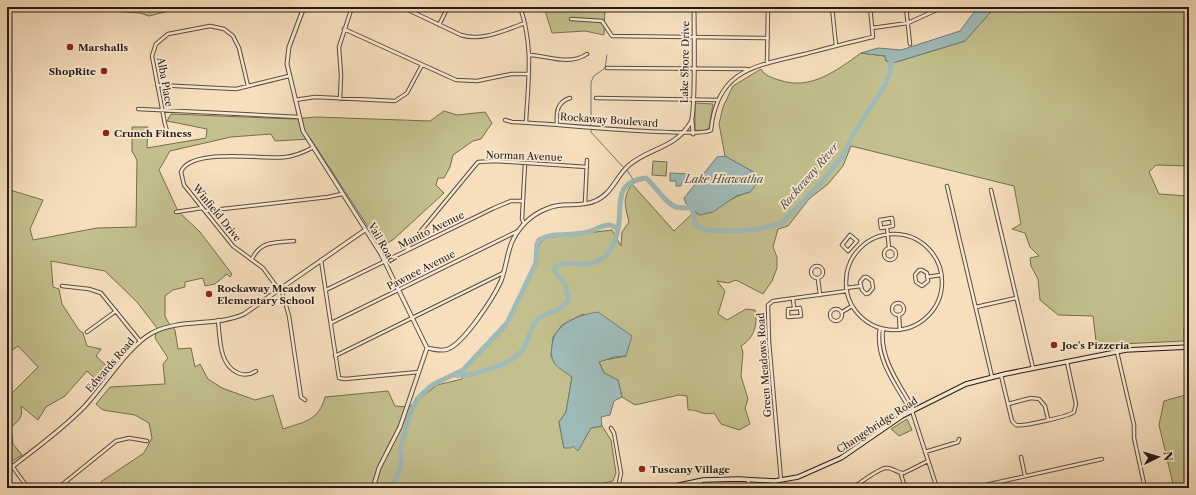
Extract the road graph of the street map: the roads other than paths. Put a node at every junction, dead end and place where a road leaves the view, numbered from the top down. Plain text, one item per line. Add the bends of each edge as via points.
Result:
1 (304, 7) edge
2 (352, 7) edge
3 (402, 7) edge
4 (448, 7) edge
5 (520, 7) edge
6 (694, 7) edge
7 (768, 7) edge
8 (831, 7) edge
9 (870, 7) edge
10 (906, 7) edge
11 (943, 7) edge
12 (571, 19) dead end
13 (526, 23) junction
14 (908, 23) junction
15 (439, 25) junction
16 (872, 28) junction
17 (344, 29) junction
18 (694, 37) junction
19 (768, 38) junction
20 (910, 44) dead end
21 (836, 46) junction
22 (587, 54) dead end
23 (530, 55) junction
24 (767, 62) junction
25 (422, 65) junction
26 (607, 68) dead end
27 (693, 69) junction
28 (749, 69) junction
29 (529, 74) junction
30 (289, 76) junction
31 (157, 85) junction
32 (248, 86) junction
33 (570, 98) dead end
34 (596, 98) dead end
35 (340, 99) junction
36 (295, 100) junction
37 (693, 100) junction
38 (718, 100) junction
39 (138, 109) dead end
40 (162, 110) junction
41 (299, 117) junction
42 (692, 118) junction
43 (505, 120) dead end
44 (526, 122) junction
45 (557, 125) junction
46 (682, 134) junction
47 (693, 134) junction
48 (174, 136) dead end
49 (312, 148) junction
50 (587, 160) dead end
51 (525, 163) junction
52 (587, 167) junction
53 (947, 186) dead end
54 (991, 190) dead end
55 (342, 194) junction
56 (523, 201) junction
57 (585, 204) junction
58 (202, 208) junction
59 (205, 211) junction
60 (176, 212) dead end
61 (524, 224) junction
62 (887, 227) junction
63 (365, 230) junction
64 (518, 231) junction
65 (888, 235) junction
66 (294, 241) dead end
67 (852, 247) junction
68 (889, 248) junction
69 (406, 251) junction
70 (857, 252) junction
71 (252, 259) junction
72 (321, 260) junction
73 (384, 262) junction
74 (503, 273) junction
75 (941, 275) junction
76 (927, 277) junction
77 (818, 279) junction
78 (62, 286) dead end
79 (861, 286) junction
80 (280, 289) junction
81 (847, 289) junction
82 (326, 290) junction
83 (398, 290) junction
84 (820, 295) junction
85 (1016, 298) junction
86 (793, 299) junction
87 (852, 306) junction
88 (976, 307) junction
89 (794, 308) junction
90 (116, 311) junction
91 (842, 312) junction
92 (899, 316) junction
93 (413, 318) junction
94 (218, 320) junction
95 (331, 323) junction
96 (882, 329) junction
97 (900, 330) junction
98 (87, 332) dead end
99 (140, 341) junction
100 (1189, 347) edge
101 (427, 348) junction
102 (1117, 352) junction
103 (335, 356) junction
104 (1067, 362) junction
105 (8, 364) edge
106 (1033, 368) junction
107 (256, 371) dead end
108 (7, 372) edge
109 (419, 372) junction
110 (1001, 375) junction
111 (992, 377) junction
112 (305, 400) dead end
113 (1008, 404) junction
114 (912, 411) junction
115 (1048, 419) junction
116 (610, 428) dead end
117 (959, 439) dead end
118 (147, 441) dead end
119 (925, 452) junction
120 (1021, 457) dead end
121 (7, 459) edge
122 (1102, 459) dead end
123 (928, 461) junction
124 (11, 468) junction
125 (7, 471) edge
126 (901, 474) junction
127 (1025, 476) junction
128 (748, 479) junction
129 (700, 480) junction
130 (781, 480) junction
131 (1170, 486) dead end
132 (28, 488) edge
133 (58, 488) edge
134 (373, 488) edge
135 (618, 488) edge
136 (665, 488) edge
137 (701, 488) edge
138 (749, 488) edge
139 (852, 488) edge
140 (905, 488) edge
141 (937, 488) edge
142 (972, 488) edge
143 (1145, 488) edge
144 (1159, 488) edge

1 - 30 street, Vail Road via 288,52
2 - 17 street
3 - 15 street
4 - 15 street
5 - 13 street
6 - 18 street, Lake Shore Drive
7 - 8 street
7 - 19 street
8 - 21 street
9 - 16 street
10 - 14 street
11 - 14 street
12 - 18 street via 602,21 612,36
13 - 15 street via 475,38
13 - 23 street
14 - 16 street
14 - 20 street
16 - 21 street via 873,37
17 - 25 street
17 - 35 street via 338,52 341,75
18 - 19 street
18 - 27 street, Lake Shore Drive
19 - 24 street
21 - 24 street
22 - 23 street via 582,58 568,61
23 - 29 street
24 - 28 street
25 - 29 street via 462,81
25 - 35 street via 407,93 398,100
26 - 27 street
27 - 28 street
27 - 37 street, Lake Shore Drive
28 - 38 street via 734,79
29 - 44 street
30 - 32 street
30 - 36 street, Vail Road
31 - 32 street via 230,89
31 - 32 street, Alba Place via 152,56 159,41 171,33 214,26 227,31 239,48
31 - 40 street, Alba Place
33 - 45 street via 559,105
34 - 37 street
35 - 36 street via 310,97
36 - 41 street, Vail Road
37 - 38 street
37 - 42 street, Lake Shore Drive
38 - 47 street, Rockaway Boulevard via 713,112 711,130 707,133
39 - 40 street
40 - 41 street
40 - 48 street, Alba Place via 166,128
41 - 49 street, Vail Road
42 - 46 street, Lake Shore Drive
42 - 47 street, Lake Shore Drive
43 - 44 street, Rockaway Boulevard
44 - 45 street, Rockaway Boulevard
45 - 46 street, Rockaway Boulevard
46 - 47 street, Rockaway Boulevard
46 - 57 street, Lake Shore Drive via 668,145 628,166 604,196
49 - 55 street, Vail Road
49 - 58 street, Winfield Drive via 286,158 224,156 188,162 182,169 181,180
50 - 52 street
51 - 52 street, Norman Avenue
51 - 56 street
51 - 69 street, Norman Avenue via 477,163
52 - 57 street
53 - 88 street
54 - 85 street
55 - 59 street
55 - 63 street, Vail Road
56 - 61 street
56 - 69 street, Manito Avenue via 507,202
57 - 61 street, Lake Shore Drive via 552,207
58 - 59 street, Winfield Drive
58 - 60 street
59 - 71 street, Winfield Drive via 238,251
61 - 64 street, Lake Shore Drive
62 - 62 street via 893,226 892,218 880,220 881,228
62 - 65 street
63 - 72 street, Edwards Road
63 - 73 street, Vail Road
64 - 74 street, Lake Shore Drive via 508,249
64 - 83 street, Pawnee Avenue
65 - 68 street
65 - 70 street via 872,240
65 - 75 street via 905,236 921,243 933,255
66 - 71 street via 262,246
67 - 67 street via 848,251 842,245 850,235 857,241
67 - 70 street
68 - 68 street via 884,257 890,261 897,252
69 - 73 street, Manito Avenue
70 - 81 street via 846,277
71 - 80 street, Winfield Drive
72 - 80 street, Edwards Road
72 - 82 street
73 - 82 street, Manito Avenue
73 - 83 street, Vail Road
74 - 93 street
74 - 101 street, Lake Shore Drive via 485,310 452,346 440,350
75 - 76 street
75 - 97 street via 940,294 932,311 915,325
76 - 76 street via 928,281 921,286 916,282 915,275 919,270 927,273
77 - 77 street via 811,272 816,265 824,271
77 - 84 street
78 - 90 street via 98,291
79 - 79 street via 866,294 873,288 872,281 867,277 860,282
79 - 81 street, Green Meadows Road
80 - 94 street, Edwards Road via 244,314
80 - 112 street, Winfield Drive via 286,306 301,396
81 - 84 street, Green Meadows Road
81 - 87 street
82 - 95 street
83 - 93 street, Vail Road
83 - 95 street, Pawnee Avenue
84 - 86 street, Green Meadows Road
85 - 88 street
85 - 106 street
86 - 89 street
86 - 130 street, Green Meadows Road via 773,301 768,305
87 - 91 street
87 - 96 street via 865,321
88 - 111 street
89 - 89 street via 800,308 801,316 788,317 788,309
90 - 98 street
90 - 99 street
91 - 91 street via 840,321 830,318 832,309
92 - 92 street via 891,309 895,303 905,307
92 - 97 street
93 - 101 street, Vail Road
93 - 103 street
94 - 99 street, Edwards Road via 164,328
94 - 107 street via 223,358 227,365 243,374
95 - 103 street
96 - 97 street
96 - 114 street via 885,357
99 - 124 street, Edwards Road via 83,408
100 - 102 main road, Changebridge Road
101 - 109 street
102 - 104 main road, Changebridge Road
102 - 143 street
103 - 109 street via 340,379
104 - 106 main road, Changebridge Road
104 - 115 street via 1075,410 1068,416
105 - 108 street
106 - 110 main road, Changebridge Road
109 - 134 street via 400,428 379,468
110 - 111 main road, Changebridge Road
110 - 113 street
111 - 114 main road, Changebridge Road via 966,384
113 - 115 street via 1031,398 1039,399 1045,406
113 - 115 street via 1012,421 1016,425 1023,426
114 - 119 street
114 - 130 main road, Changebridge Road via 841,458 804,475
116 - 135 street via 614,433 621,469
117 - 119 street via 958,442
118 - 133 street via 128,438 116,441
119 - 123 street
120 - 127 street
121 - 124 street
122 - 127 street
123 - 126 street
123 - 141 street
124 - 125 street, Edwards Road
124 - 132 street
126 - 139 street via 884,469
126 - 140 street
127 - 142 street
128 - 129 main road, Changebridge Road
128 - 130 main road, Changebridge Road
128 - 138 street
129 - 136 main road, Changebridge Road
129 - 137 street
131 - 144 street

